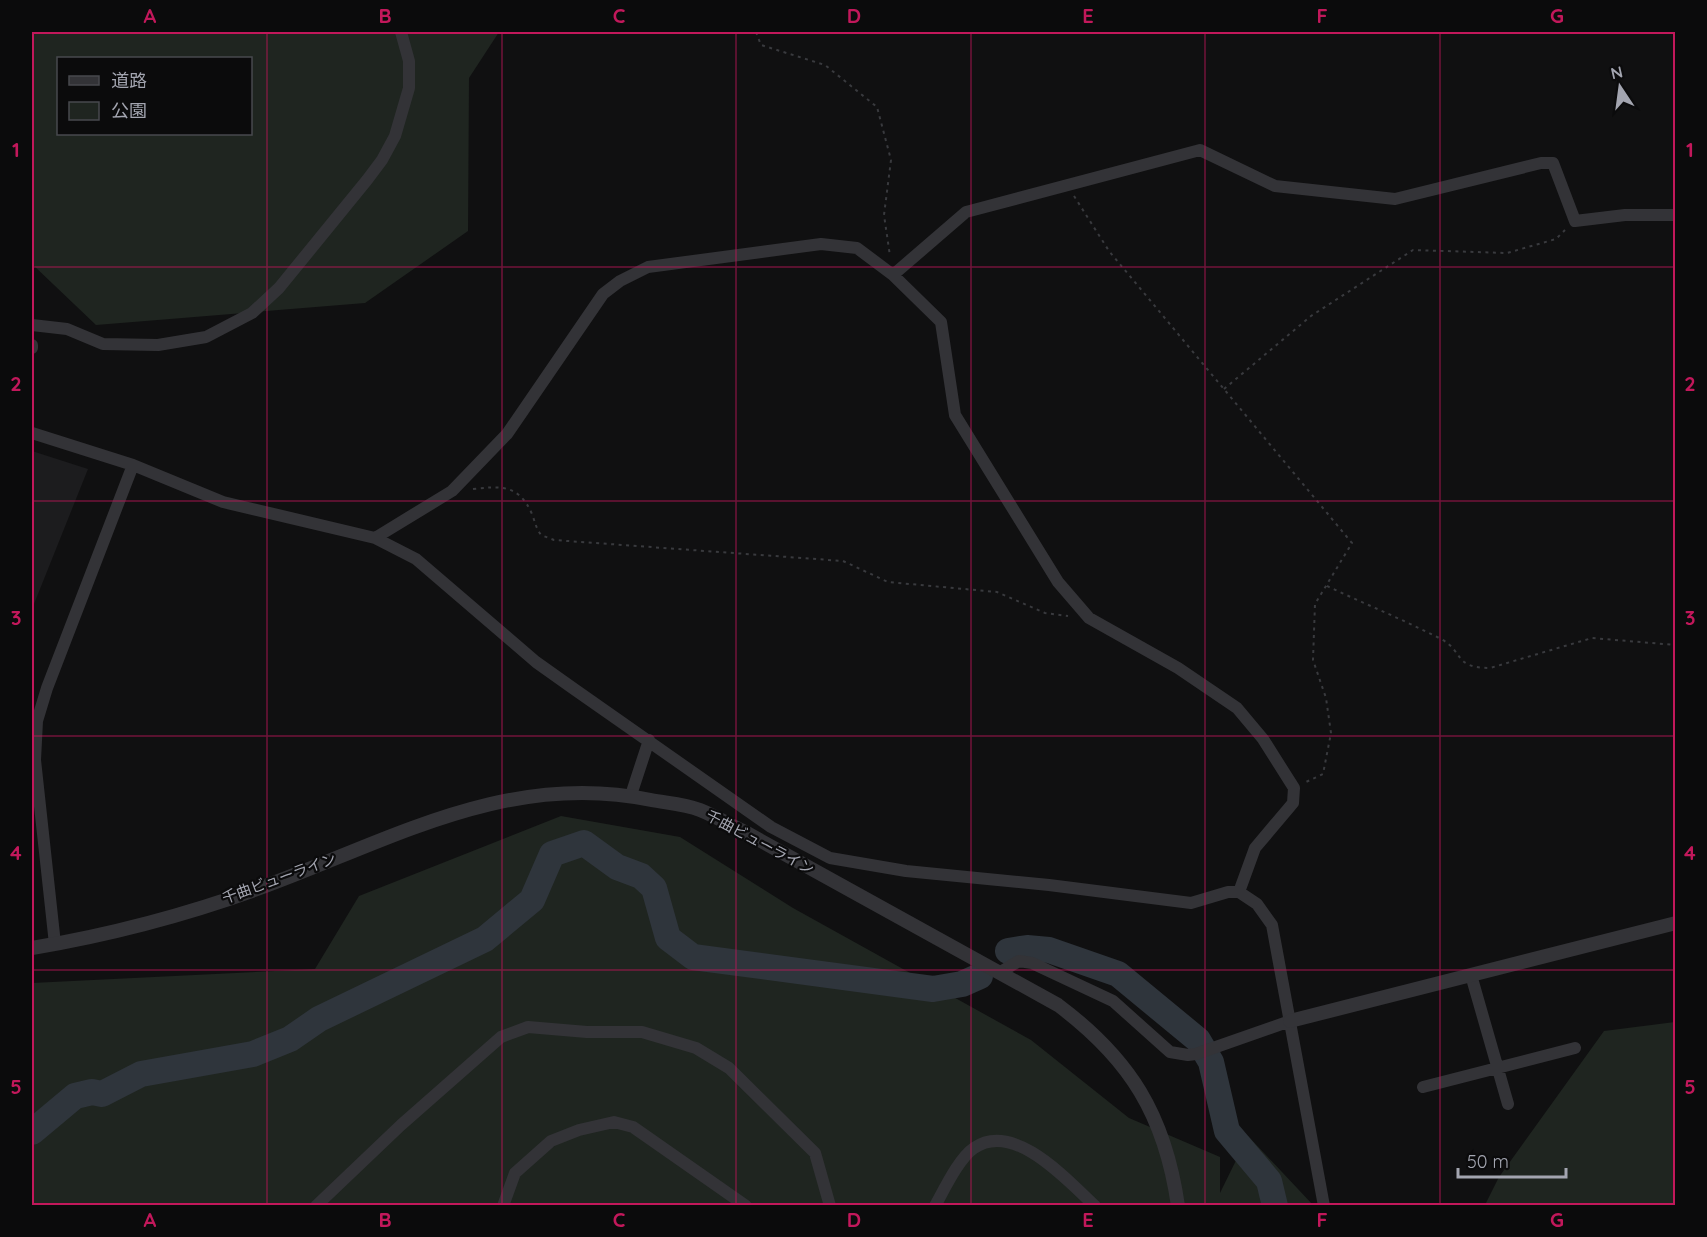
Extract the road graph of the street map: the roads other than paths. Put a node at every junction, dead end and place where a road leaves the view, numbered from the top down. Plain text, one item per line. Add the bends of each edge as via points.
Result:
1 (401, 32) edge
2 (1676, 215) edge
3 (893, 275) junction
4 (32, 325) edge
5 (32, 433) edge
6 (133, 465) junction
7 (375, 538) junction
8 (649, 740) junction
9 (631, 795) junction
10 (1239, 892) junction
11 (1676, 923) edge
12 (55, 944) junction
13 (32, 948) edge
14 (999, 973) junction
15 (1471, 975) junction
16 (1290, 1021) junction
17 (1575, 1048) dead end
18 (1497, 1069) junction
19 (1423, 1087) dead end
20 (1508, 1104) dead end
21 (502, 1205) edge
22 (316, 1206) edge
23 (746, 1206) edge
24 (830, 1206) edge
25 (935, 1206) edge
26 (1095, 1206) edge
27 (1178, 1206) edge
28 (1324, 1206) edge

1 - 4 street via 409,61 409,88 395,136 382,160 279,288 252,313 206,338 158,345 103,344 67,329
2 - 3 street via 1575,221 1553,163 1395,199 1275,186 1200,150 966,212
3 - 7 street via 857,248 821,244 648,267 620,281 603,294 507,434 452,491
3 - 10 street via 940,322 955,415 1058,582 1089,618 1178,668 1237,708 1263,739 1294,788 1293,803 1255,848
5 - 6 street
6 - 7 street via 223,502
6 - 12 street via 37,721 35,760
7 - 8 street via 416,559 536,662
8 - 9 street
8 - 10 street via 771,827 830,858 906,871 1191,903
9 - 12 street, 千曲ビューライン via 587,791 543,794 468,809 414,826 259,888 147,924
9 - 14 street, 千曲ビューライン via 698,809
10 - 16 street via 1257,904 1272,926
11 - 15 street
12 - 13 street, 千曲ビューライン
14 - 16 street via 1019,961 1032,963 1113,1001 1170,1052 1188,1055
14 - 27 street, 千曲ビューライン via 1058,1005 1087,1027 1127,1070 1169,1155
15 - 16 street
15 - 18 street
16 - 28 street
17 - 18 street
18 - 19 street
18 - 20 street
21 - 23 street via 515,1173 551,1141 614,1122 633,1127
22 - 24 street via 501,1037 528,1027 642,1032 696,1048 729,1068 815,1153
25 - 26 street via 972,1149 986,1142 1035,1152

